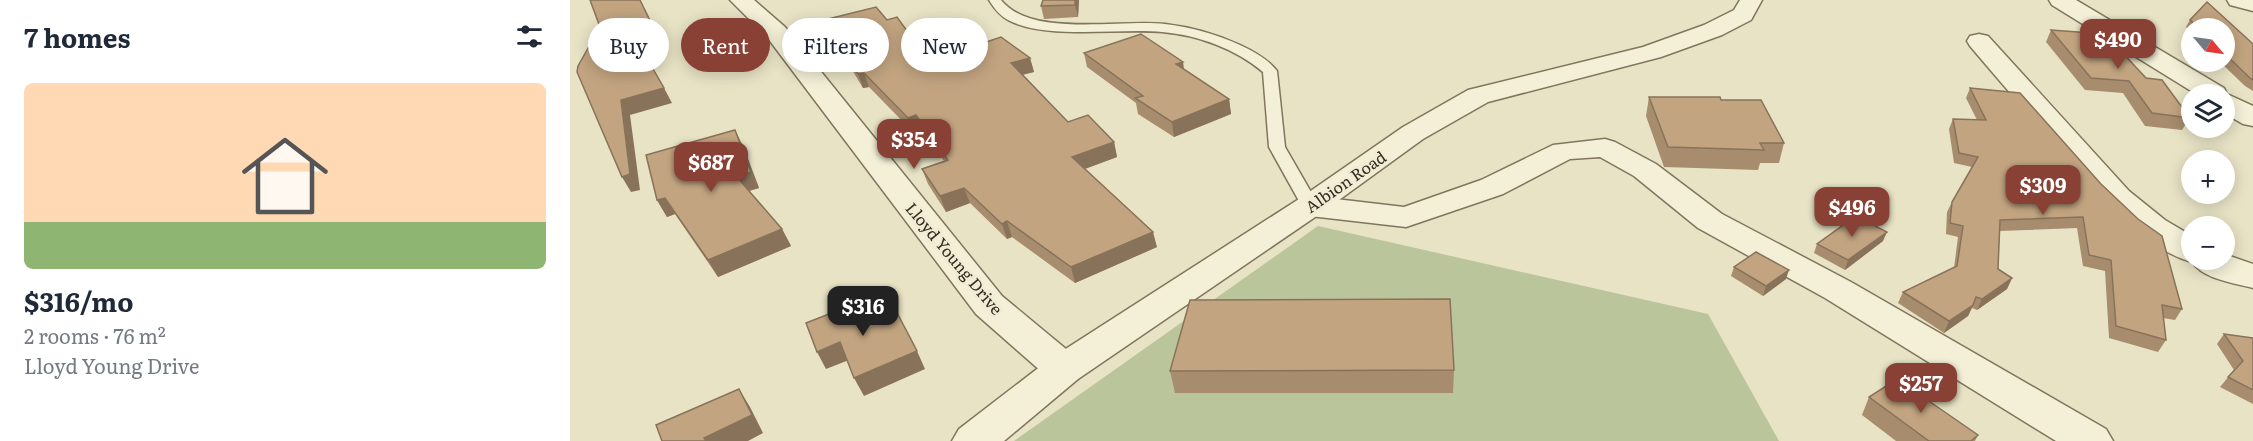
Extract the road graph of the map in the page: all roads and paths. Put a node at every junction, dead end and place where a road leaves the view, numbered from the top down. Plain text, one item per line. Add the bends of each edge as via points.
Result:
1 (741, 0) edge
2 (995, 0) edge
3 (1751, 0) edge
4 (2060, 0) edge
5 (2238, 0) edge
6 (2253, 4) edge
7 (1979, 41) dead end
8 (2198, 84) edge
9 (2235, 107) edge
10 (2253, 118) edge
11 (1310, 206) junction
12 (2181, 244) edge
13 (2232, 270) edge
14 (2253, 276) edge
15 (1064, 369) junction
16 (975, 441) edge
17 (2091, 441) edge

1 - 15 street, Lloyd Young Drive via 776,32 989,305
2 - 11 lane via 1002,11 1022,21 1184,31 1256,58 1270,71 1277,147
3 - 11 street, Albion Road via 1743,15 1652,52 1478,96 1413,132
4 - 8 street
5 - 6 street
7 - 12 street via 2118,198
9 - 10 street
11 - 15 street, Albion Road
11 - 17 street via 1406,217 1492,187 1563,151 1605,148 1645,170 1710,221 1838,290
13 - 14 street
15 - 16 street, Albion Road

